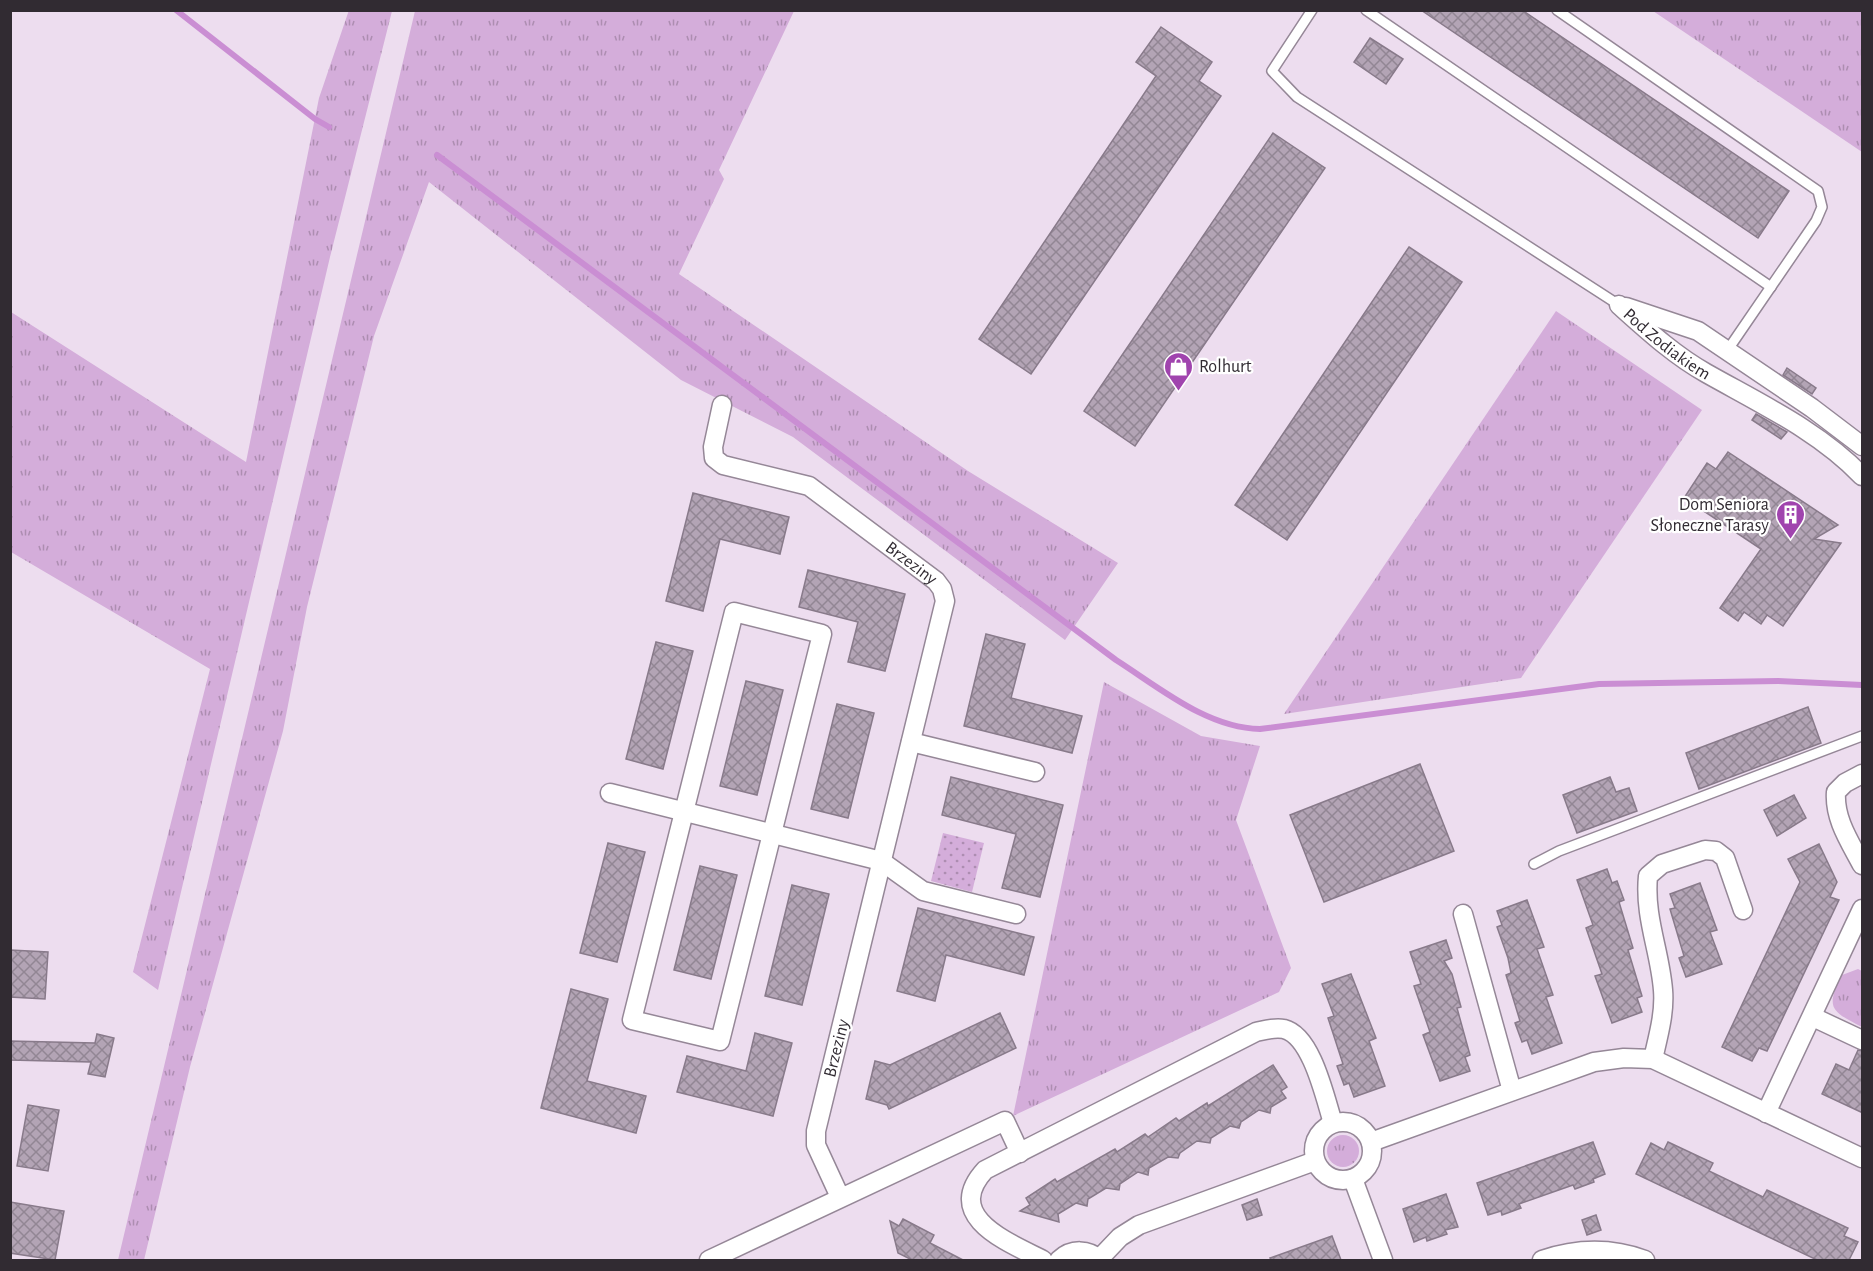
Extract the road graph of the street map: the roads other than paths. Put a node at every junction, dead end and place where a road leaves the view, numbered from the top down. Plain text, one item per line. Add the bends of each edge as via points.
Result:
1 (1312, 10) edge
2 (1366, 10) edge
3 (1557, 10) edge
4 (1771, 287) junction
5 (1619, 305) junction
6 (1726, 351) junction
7 (722, 405) dead end
8 (1863, 447) edge
9 (1863, 476) edge
10 (1863, 736) edge
11 (911, 742) junction
12 (1035, 772) dead end
13 (1863, 774) edge
14 (610, 793) dead end
15 (684, 812) junction
16 (772, 833) junction
17 (881, 861) junction
18 (1534, 864) dead end
19 (1863, 865) edge
20 (1863, 909) edge
21 (1743, 910) dead end
22 (1016, 914) dead end
23 (1463, 914) dead end
24 (1856, 946) edge
25 (1813, 1017) junction
26 (1863, 1040) edge
27 (1653, 1059) junction
28 (1512, 1091) junction
29 (1766, 1113) junction
30 (1333, 1123) junction
31 (1371, 1142) junction
32 (1020, 1153) junction
33 (1863, 1158) edge
34 (1315, 1161) junction
35 (1353, 1179) junction
36 (840, 1197) junction
37 (1100, 1259) edge
38 (709, 1260) edge
39 (1043, 1260) edge
40 (1059, 1260) edge
41 (1383, 1260) edge
42 (1542, 1260) edge
43 (1645, 1260) edge

1 - 5 lane via 1272,71 1297,97
2 - 4 lane
3 - 4 lane via 1818,191 1822,207 1816,221
4 - 6 lane
5 - 6 street, Pod Zodiakiem via 1698,331
5 - 9 street, Pod Zodiakiem via 1667,347 1757,399 1849,462
6 - 8 street, Pod Zodiakiem
7 - 11 street, Brzeziny via 714,458 723,465 809,486 936,581 942,590 944,612
10 - 18 lane via 1559,851
11 - 12 street
11 - 17 street, Brzeziny
13 - 19 street via 1836,792 1835,804 1838,818
14 - 15 street
15 - 16 street
15 - 16 street via 734,612 822,634
15 - 16 street via 632,1020 665,1028 720,1041
16 - 17 street
17 - 22 street via 923,891
17 - 36 street, Brzeziny via 816,1131 816,1145
20 - 24 street
21 - 27 street via 1725,858 1716,851 1705,850 1662,864 1648,876 1646,900 1664,990
23 - 28 street
24 - 25 street
25 - 26 street
25 - 29 street
27 - 28 street via 1594,1062
27 - 29 street
28 - 31 street
29 - 33 street
30 - 31 street via 1360,1127
30 - 32 street via 1304,1044 1286,1030 1272,1028 1256,1032
30 - 34 street via 1318,1134
31 - 35 street via 1371,1160
32 - 36 street via 1005,1120
32 - 39 street via 985,1170 974,1182 970,1197 976,1219 998,1236
34 - 35 street via 1326,1176
34 - 37 street via 1139,1225 1120,1237
35 - 41 street
36 - 38 street
37 - 40 street via 1080,1251
42 - 43 street via 1565,1252 1600,1250

